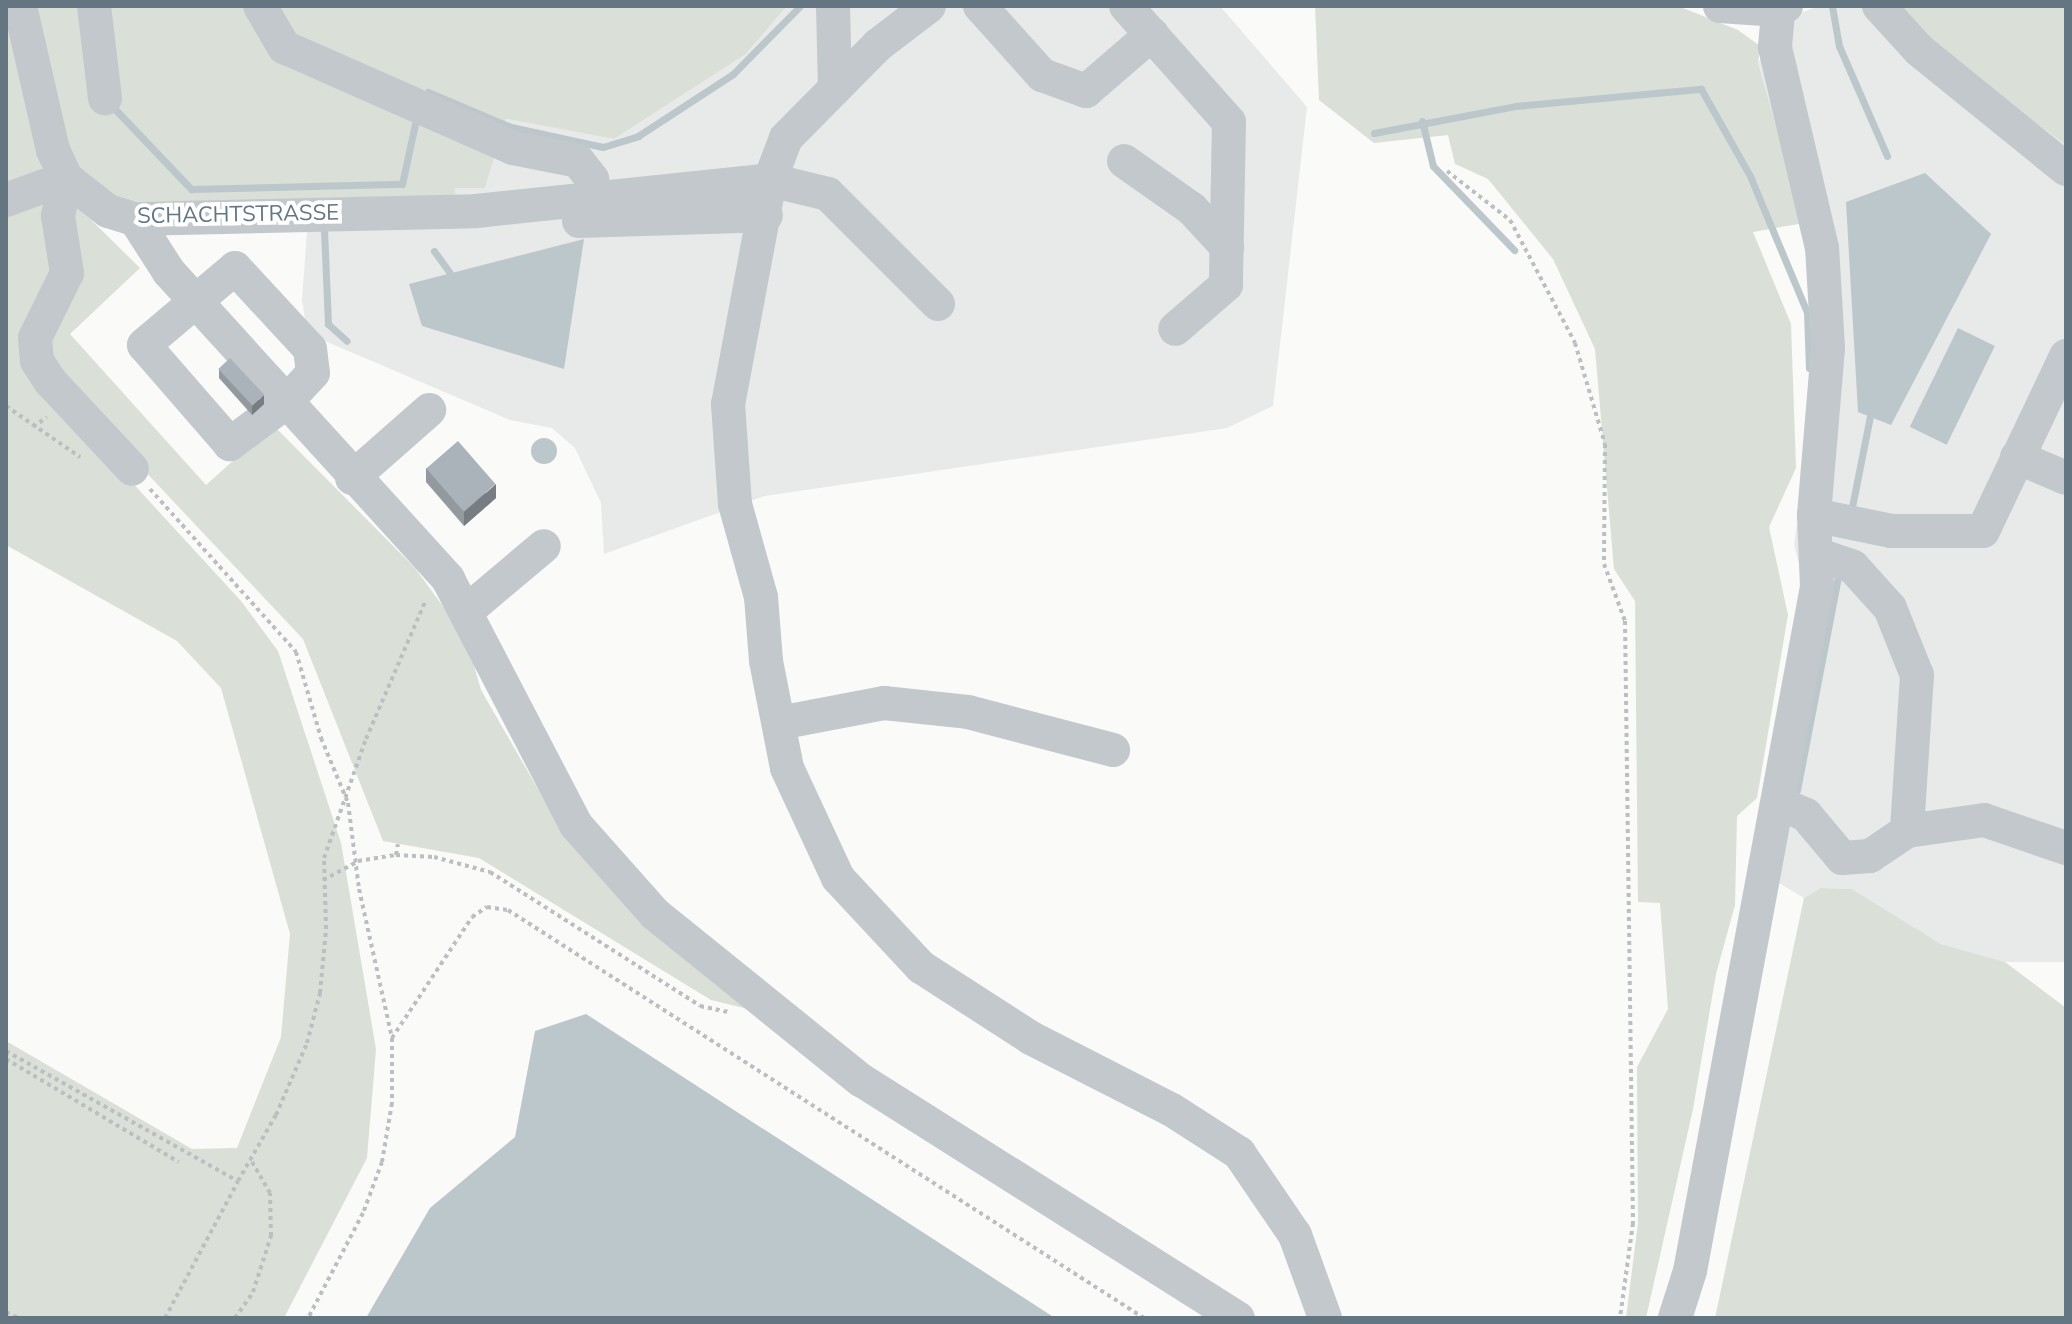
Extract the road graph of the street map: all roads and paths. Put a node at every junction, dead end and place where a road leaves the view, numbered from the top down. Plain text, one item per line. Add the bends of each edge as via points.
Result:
1 (20, 6) edge
2 (94, 6) edge
3 (260, 6) edge
4 (833, 6) edge
5 (929, 6) edge
6 (980, 6) edge
7 (1126, 6) edge
8 (1720, 6) edge
9 (1879, 6) edge
10 (1782, 8) edge
11 (1152, 34) junction
12 (835, 88) junction
13 (105, 98) dead end
14 (1124, 161) dead end
15 (2066, 169) edge
16 (1447, 171) dead end
17 (66, 178) junction
18 (770, 180) junction
19 (595, 199) junction
20 (6, 200) edge
21 (467, 211) junction
22 (766, 215) junction
23 (135, 219) junction
24 (1227, 247) junction
25 (197, 298) junction
26 (938, 304) dead end
27 (1175, 329) dead end
28 (2066, 356) edge
29 (285, 403) junction
30 (6, 406) edge
31 (429, 410) dead end
32 (2017, 457) junction
33 (90, 463) dead end
34 (132, 469) joint
35 (352, 478) junction
36 (2066, 478) edge
37 (1814, 515) junction
38 (544, 546) dead end
39 (1816, 554) junction
40 (448, 579) junction
41 (468, 610) junction
42 (779, 723) junction
43 (1113, 750) dead end
44 (348, 803) junction
45 (1778, 803) junction
46 (1907, 831) junction
47 (398, 844) dead end
48 (2066, 848) edge
49 (396, 855) junction
50 (358, 861) junction
51 (323, 880) junction
52 (740, 1015) dead end
53 (392, 1038) junction
54 (6, 1051) edge
55 (6, 1059) edge
56 (250, 1159) junction
57 (179, 1162) dead end
58 (238, 1181) junction
59 (6, 1312) edge
60 (18, 1318) edge
61 (165, 1318) edge
62 (235, 1318) edge
63 (308, 1318) edge
64 (1144, 1318) edge
65 (1238, 1318) edge
66 (1325, 1318) edge
67 (1620, 1318) edge
68 (1675, 1318) edge

1 - 17 street, SCHACHTSTRASSE via 53,150
2 - 13 street
3 - 19 street via 284,47 513,148 578,161 592,179
4 - 12 street
5 - 12 street via 878,45
6 - 11 street via 1042,75 1086,91
7 - 11 street
8 - 10 street
9 - 15 street via 1919,50
10 - 37 street via 1775,47 1822,248 1828,348
11 - 24 street via 1229,122
12 - 18 street via 786,138
14 - 24 street via 1192,209
16 - 67 path via 1510,220 1575,343 1605,444 1604,564 1625,621 1633,1223
17 - 20 street
17 - 23 street, SCHACHTSTRASSE via 108,211
17 - 34 street via 58,216 67,273 35,338 37,361
18 - 19 street
18 - 22 street
18 - 26 street via 828,194
19 - 21 street
21 - 22 street via 537,222
21 - 23 street, SCHACHTSTRASSE
22 - 42 street via 743,309 728,404 735,504 761,597
23 - 25 street via 169,272
24 - 27 street via 1226,285
25 - 29 street
25 - 29 street via 235,268 310,349 313,373
25 - 29 street via 144,345 230,444
28 - 32 street
29 - 35 street
30 - 33 path
31 - 35 street
32 - 36 street
32 - 37 street via 1983,531 1891,531
34 - 44 path via 274,621 296,652 321,738
35 - 40 street
37 - 39 street
38 - 41 street
39 - 45 street via 1808,654
39 - 46 street via 1853,567 1890,608 1917,675
40 - 41 street
40 - 44 path via 430,590 366,739
41 - 65 street via 495,676 576,825 655,914 861,1080
42 - 43 street via 884,703 968,712
42 - 66 street via 787,768 838,878 921,967 1031,1038 1172,1110 1239,1153 1295,1235
44 - 50 path
44 - 51 path via 324,858
45 - 46 street via 1806,815 1842,858 1870,856
45 - 68 street via 1690,1271
46 - 48 street via 1984,820
47 - 49 path
49 - 50 path
49 - 52 path via 434,857 490,872 700,1006
50 - 51 path
50 - 53 path via 359,889
51 - 56 path via 326,929 320,993 307,1043
53 - 63 path via 392,1103 382,1162 335,1272
53 - 64 path via 472,917 487,907 508,910
54 - 58 path
55 - 57 path
56 - 58 path
56 - 62 path via 270,1193 271,1236 253,1292
58 - 61 path
59 - 60 path

